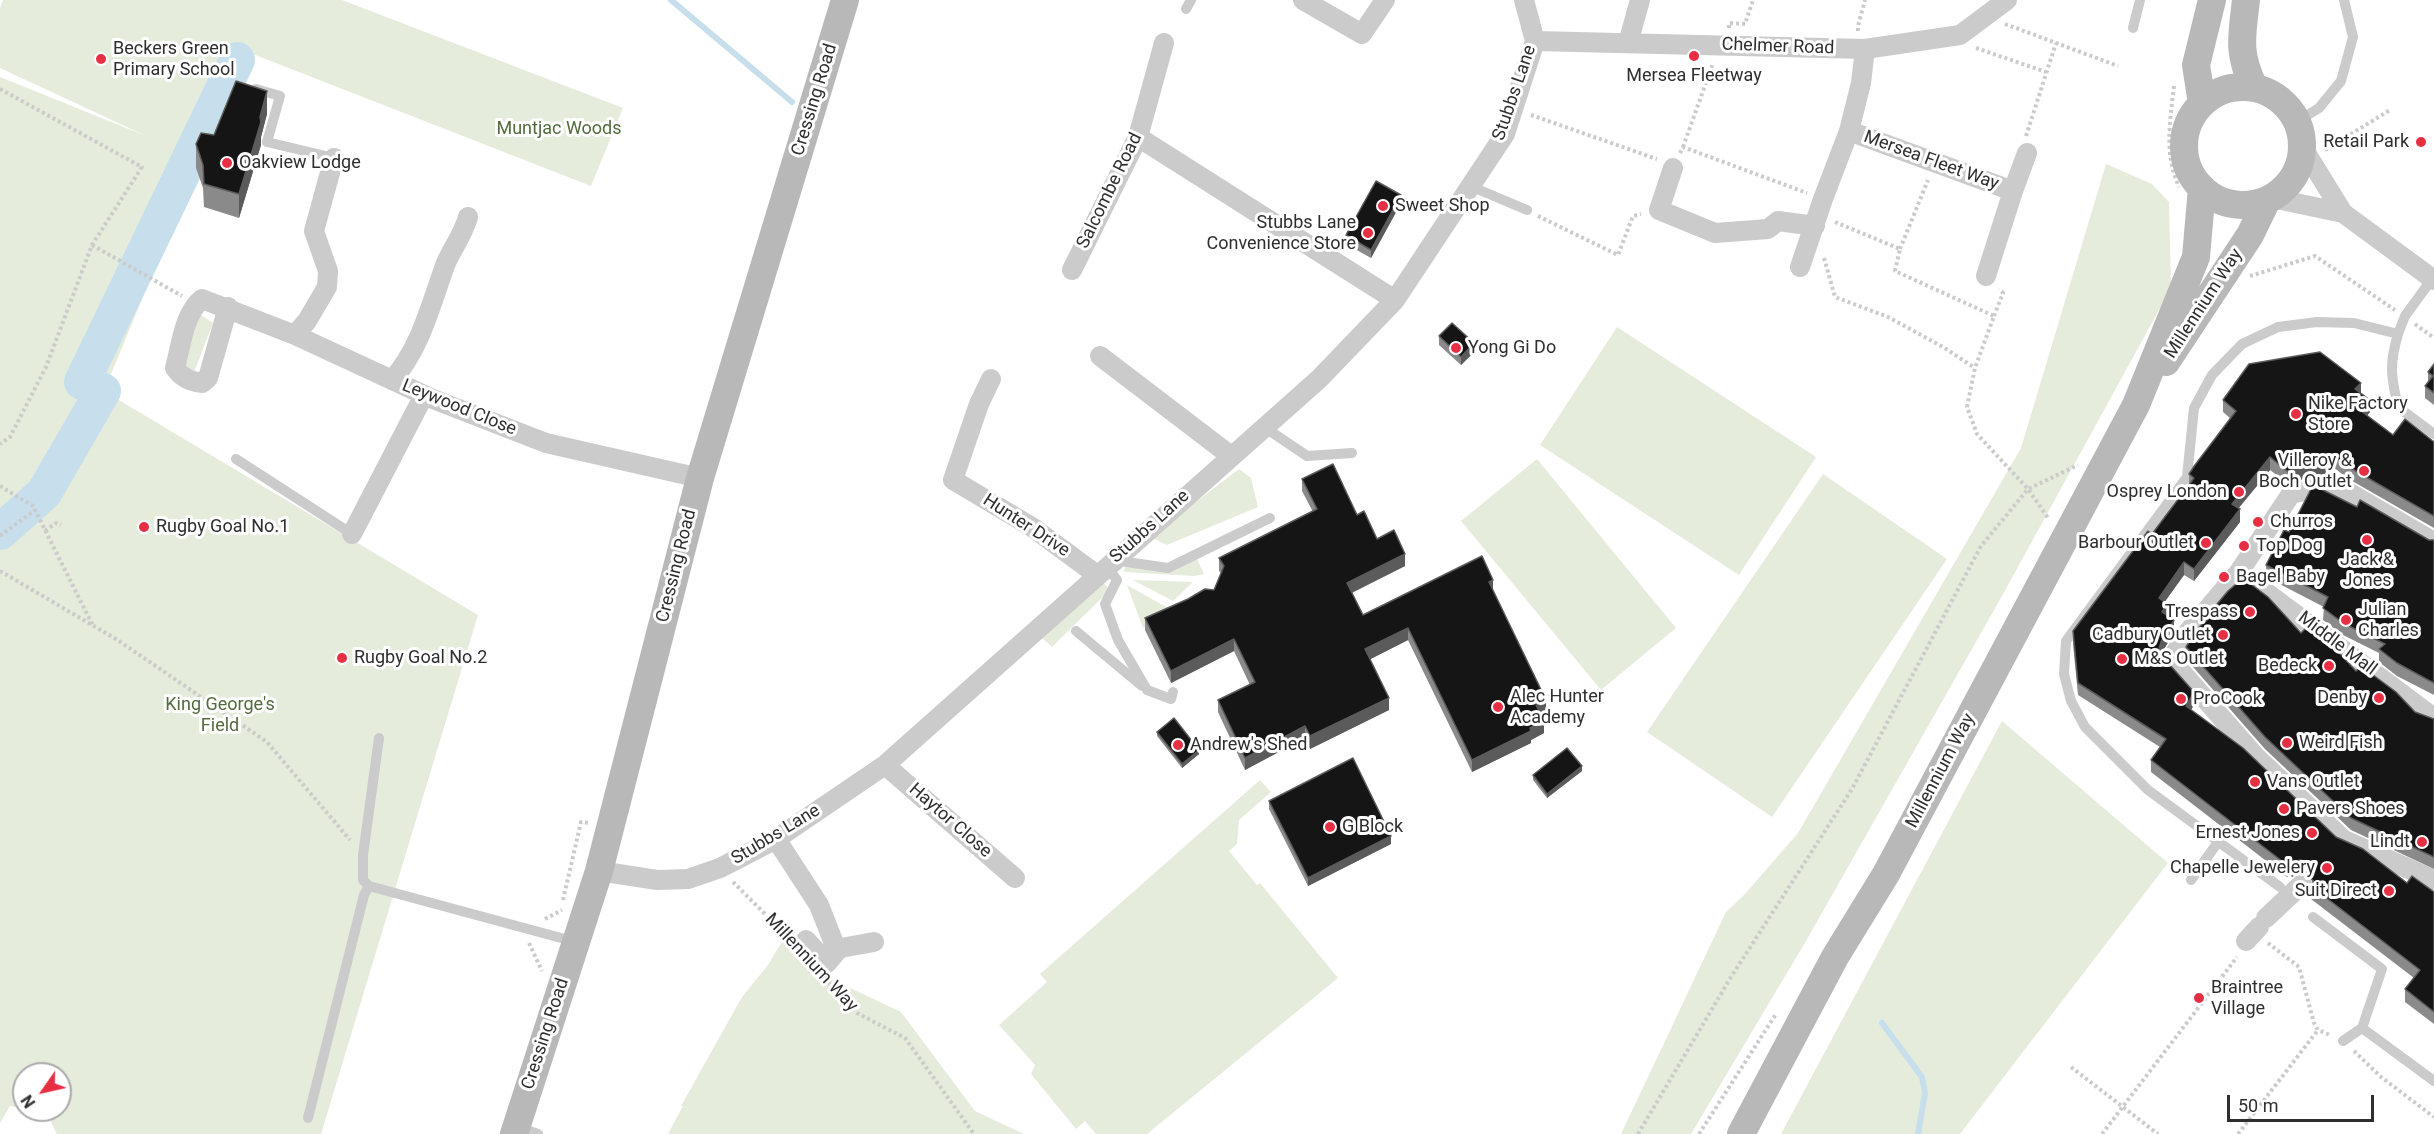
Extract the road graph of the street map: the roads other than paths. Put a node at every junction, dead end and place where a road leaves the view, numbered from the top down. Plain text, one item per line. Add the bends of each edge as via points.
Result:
1 (845, 0) edge
2 (1303, 0) edge
3 (1385, 0) edge
4 (1524, 0) edge
5 (1640, 0) edge
6 (2007, 0) edge
7 (2140, 0) edge
8 (2212, 0) edge
9 (2246, 0) edge
10 (2344, 0) edge
11 (2133, 28) dead end
12 (1535, 41) junction
13 (1164, 43) dead end
14 (1628, 43) junction
15 (1862, 49) junction
16 (244, 85) edge
17 (2254, 87) junction
18 (2202, 103) junction
19 (1849, 131) junction
20 (2300, 135) junction
21 (1138, 137) junction
22 (2027, 153) road end
23 (334, 158) joint
24 (1672, 162) road end
25 (1470, 186) junction
26 (2191, 189) junction
27 (2013, 191) junction
28 (2270, 199) junction
29 (1527, 210) road end
30 (2343, 213) junction
31 (468, 217) dead end
32 (1815, 226) junction
33 (1800, 267) dead end
34 (1072, 270) dead end
35 (1986, 276) dead end
36 (2433, 280) edge
37 (1395, 300) junction
38 (228, 307) junction
39 (2398, 334) junction
40 (295, 335) junction
41 (1100, 356) dead end
42 (393, 380) junction
43 (991, 380) dead end
44 (424, 395) junction
45 (2136, 405) junction
46 (1264, 427) junction
47 (2434, 434) edge
48 (1352, 453) dead end
49 (1231, 456) junction
50 (236, 459) dead end
51 (700, 478) junction
52 (1270, 518) dead end
53 (352, 534) joint
54 (2434, 542) edge
55 (1105, 567) junction
56 (2239, 572) junction
57 (1076, 631) dead end
58 (1147, 690) junction
59 (1173, 692) dead end
60 (2434, 718) edge
61 (379, 738) dead end
62 (885, 765) junction
63 (777, 838) junction
64 (2218, 842) junction
65 (599, 871) junction
66 (1015, 878) dead end
67 (2191, 880) dead end
68 (2434, 880) edge
69 (2302, 884) dead end
70 (369, 886) junction
71 (2280, 887) dead end
72 (2313, 917) dead end
73 (2257, 929) road end
74 (800, 941) road end
75 (576, 942) junction
76 (874, 942) dead end
77 (837, 951) junction
78 (853, 963) dead end
79 (2362, 1028) junction
80 (2343, 1041) dead end
81 (2434, 1081) edge
82 (308, 1118) dead end
83 (523, 1132) edge
84 (1741, 1134) edge

1 - 51 main road, Cressing Road
2 - 3 street via 1362,34
4 - 12 street, Stubbs Lane
5 - 14 street
6 - 15 street, Chelmer Road via 1960,34
7 - 11 lane
8 - 18 main road via 2196,65
9 - 17 main road via 2241,53
10 - 20 lane via 2353,37 2341,81
12 - 14 street, Chelmer Road
12 - 25 street, Stubbs Lane via 1505,134
13 - 21 street, Salcombe Road
14 - 15 street, Chelmer Road
15 - 19 street, Mersea Fleet Way via 1861,83
16 - 23 lane via 280,96 267,142
17 - 18 main road via 2217,92
17 - 20 main road via 2287,105
18 - 26 main road via 2185,136
19 - 27 street, Mersea Fleet Way
19 - 32 street, Mersea Fleet Way
20 - 28 main road via 2299,168 2288,185
20 - 30 street
21 - 34 street, Salcombe Road
21 - 37 street
22 - 27 street, Mersea Fleet Way
23 - 40 street via 314,231 328,271 327,287
24 - 32 street via 1659,210 1715,233 1768,229 1778,221
25 - 29 lane
25 - 37 street, Stubbs Lane
26 - 28 main road via 2232,204 2250,205
26 - 45 main road, Millennium Way via 2196,257
27 - 35 street, Mersea Fleet Way
28 - 30 street
28 - 45 main road, Millennium Way via 2203,309
30 - 36 street
31 - 42 street via 407,364
32 - 33 street, Mersea Fleet Way
36 - 39 lane via 2404,316
37 - 46 street, Stubbs Lane via 1319,379
38 - 38 street, Leywood Close via 202,299 195,304 175,368 190,381 202,383 208,378
38 - 40 street, Leywood Close
39 - 47 lane via 2390,372 2398,407
39 - 64 lane via 2354,323 2317,322 2278,327 2242,344 2212,375 2194,408 2187,477 2066,641 2064,674 2071,701 2085,727 2148,790
40 - 42 street, Leywood Close
41 - 49 street
42 - 44 street, Leywood Close
43 - 55 street, Hunter Drive via 953,480
44 - 51 street, Leywood Close via 546,443
44 - 53 street
45 - 84 main road, Millennium Way via 1886,874 1835,957
46 - 48 lane via 1307,456
46 - 49 street, Stubbs Lane
49 - 55 street, Stubbs Lane
50 - 53 lane
51 - 65 main road, Cressing Road
52 - 55 lane via 1168,568
54 - 56 street via 2334,484 2290,494
55 - 58 lane via 1117,580 1105,604 1118,640
55 - 62 street, Stubbs Lane
56 - 60 street, Middle Mall
56 - 68 street via 2188,632 2171,660 2335,841 2344,840
57 - 58 lane
58 - 59 lane via 1171,699
61 - 70 lane via 363,855 363,880
62 - 63 street, Stubbs Lane
62 - 66 street, Haytor Close
63 - 65 street, Stubbs Lane via 720,868 688,879 657,880
63 - 77 street via 819,905
64 - 67 lane
64 - 71 lane
65 - 75 main road, Cressing Road
69 - 73 street
70 - 75 lane
70 - 82 lane via 363,895
72 - 79 lane via 2382,969
74 - 77 street via 827,963
75 - 83 main road, Cressing Road
76 - 77 street
77 - 78 street
79 - 80 lane
79 - 81 lane

